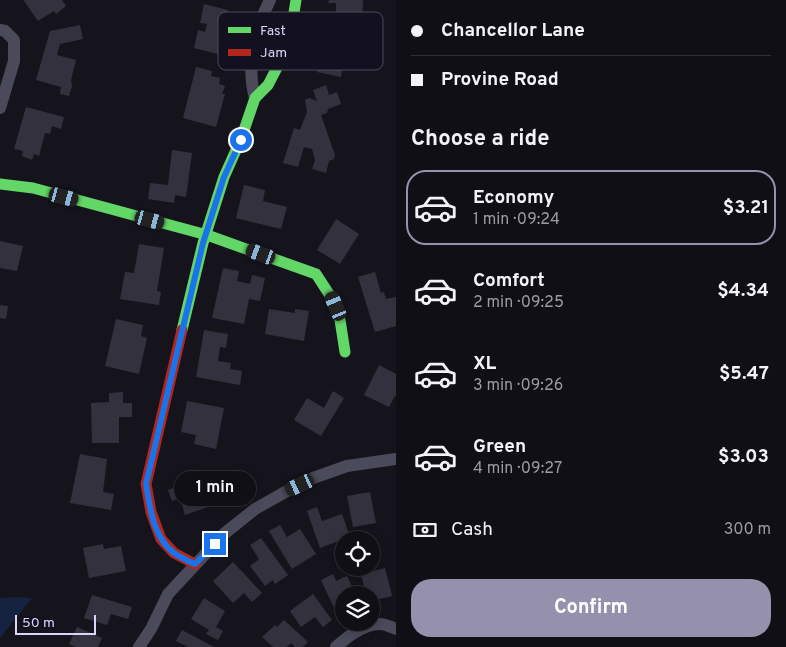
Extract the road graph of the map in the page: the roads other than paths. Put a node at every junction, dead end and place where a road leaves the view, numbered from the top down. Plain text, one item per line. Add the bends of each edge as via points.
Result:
1 (270, 0) edge
2 (264, 12) edge
3 (0, 30) edge
4 (252, 70) edge
5 (276, 70) edge
6 (255, 98) junction
7 (0, 108) edge
8 (0, 184) edge
9 (207, 235) junction
10 (345, 352) dead end
11 (396, 459) edge
12 (195, 564) junction
13 (396, 629) edge
14 (139, 647) edge
15 (336, 647) edge

1 - 2 street
3 - 7 street via 14,40 14,60
4 - 6 street
5 - 6 street via 268,85
6 - 9 street via 224,177
8 - 9 street via 33,188
9 - 10 street via 316,274 332,295 341,317
9 - 12 street via 146,484 157,532 173,552
11 - 12 street via 347,466 286,491 255,509 225,533
12 - 14 street via 168,594
13 - 15 street via 380,624 349,635

